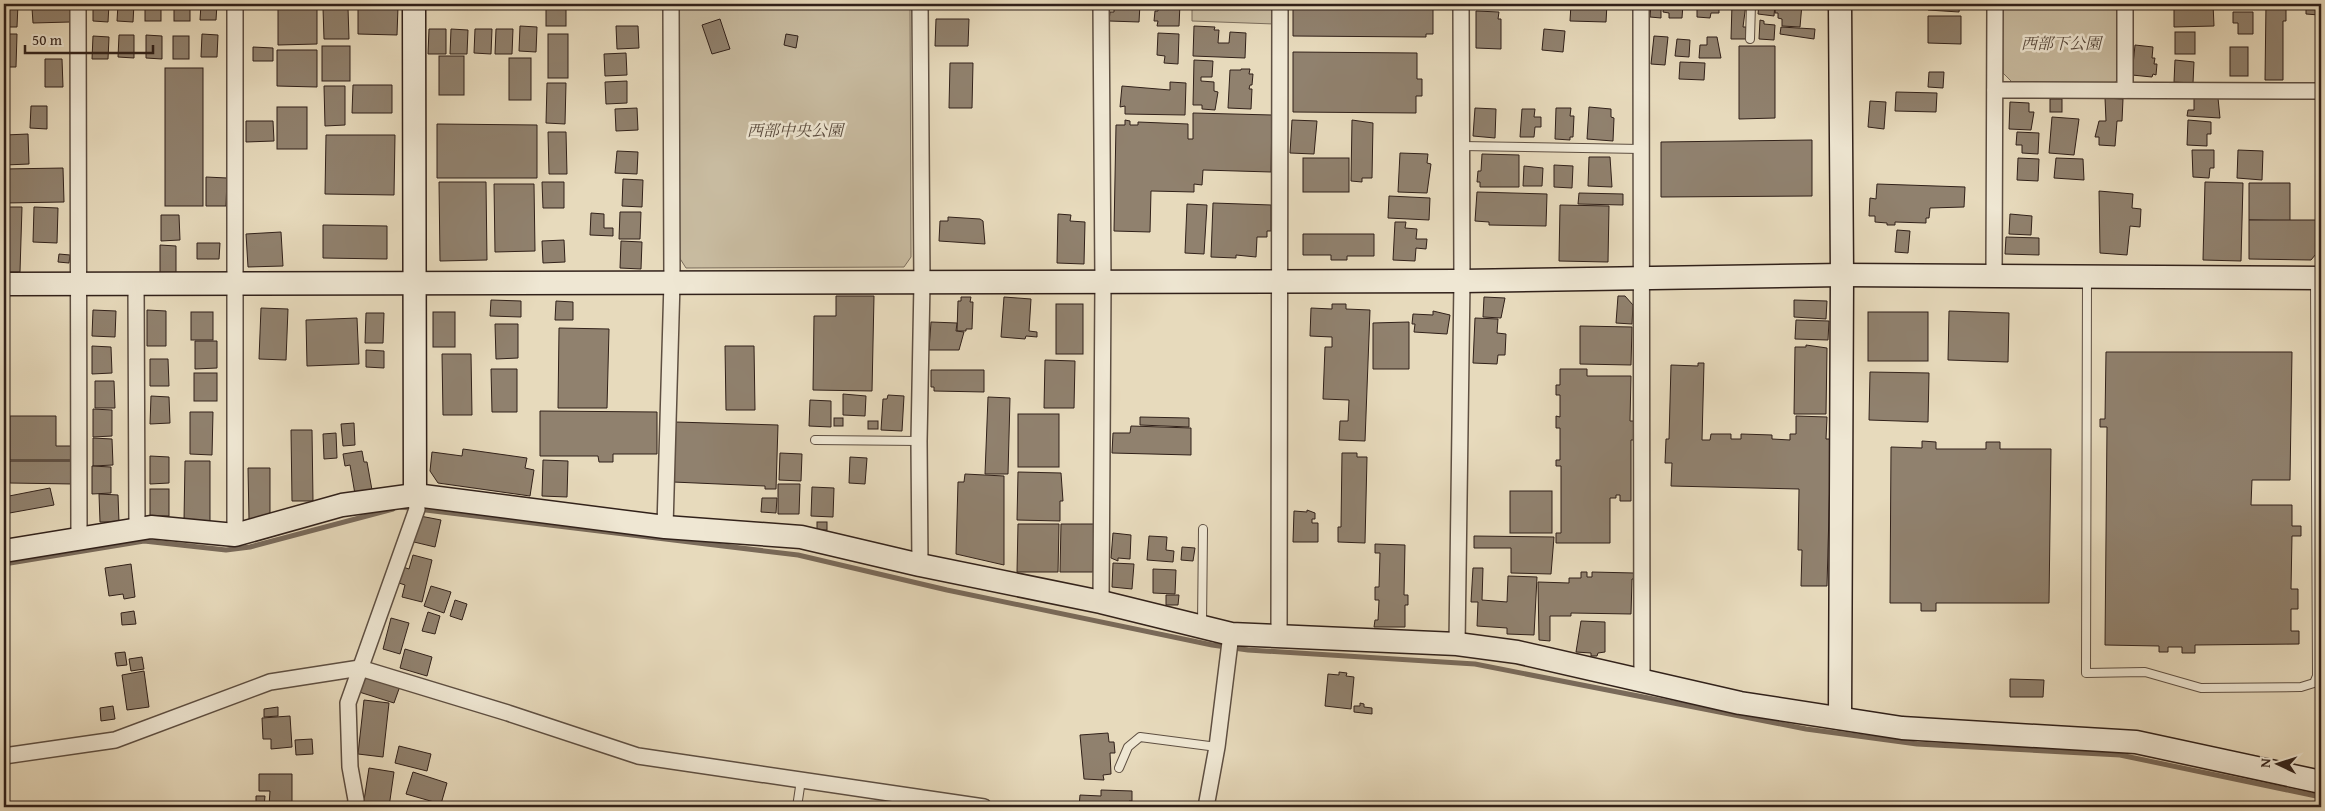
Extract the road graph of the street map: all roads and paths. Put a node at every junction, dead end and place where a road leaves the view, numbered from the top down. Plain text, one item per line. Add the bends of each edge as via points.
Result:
1 (78, 4) edge
2 (235, 4) edge
3 (414, 4) edge
4 (671, 4) edge
5 (920, 4) edge
6 (1102, 4) edge
7 (1280, 4) edge
8 (1461, 4) edge
9 (1641, 4) edge
10 (1751, 4) edge
11 (1840, 4) edge
12 (1995, 4) edge
13 (2125, 4) edge
14 (1750, 39) dead end
15 (1995, 90) junction
16 (2125, 90) junction
17 (2321, 91) edge
18 (1461, 146) junction
19 (1641, 149) junction
20 (1842, 275) junction
21 (1994, 277) junction
22 (2087, 277) junction
23 (2318, 278) edge
24 (1640, 279) junction
25 (1462, 281) junction
26 (672, 282) junction
27 (1103, 282) junction
28 (1281, 282) junction
29 (416, 283) junction
30 (922, 283) junction
31 (4, 284) edge
32 (79, 284) junction
33 (136, 284) junction
34 (234, 285) junction
35 (815, 440) dead end
36 (919, 441) junction
37 (415, 494) junction
38 (665, 527) junction
39 (137, 529) junction
40 (1203, 529) dead end
41 (235, 535) junction
42 (80, 538) junction
43 (4, 550) edge
44 (920, 565) junction
45 (1101, 602) junction
46 (1202, 627) junction
47 (1231, 634) junction
48 (1279, 637) junction
49 (1458, 644) junction
50 (360, 668) junction
51 (1642, 681) junction
52 (1840, 718) junction
53 (1217, 747) junction
54 (4, 756) edge
55 (1119, 768) dead end
56 (801, 780) junction
57 (2321, 782) edge
58 (355, 807) edge
59 (797, 807) edge
60 (984, 807) edge
61 (1206, 807) edge

1 - 32 street
2 - 34 street
3 - 29 street
4 - 26 street
5 - 30 street
6 - 27 street
7 - 28 street
8 - 18 street
9 - 19 street
10 - 14 lane
11 - 20 street
12 - 15 street
13 - 16 street
15 - 16 street
15 - 21 street
16 - 17 street
18 - 19 lane
18 - 25 street
19 - 24 street
20 - 21 street
20 - 24 street
20 - 52 street
21 - 22 street
22 - 23 street
22 - 23 lane via 2086,673 2144,672 2201,688 2301,687 2314,683 2317,676
24 - 25 street
24 - 51 street
25 - 28 street
25 - 49 street
26 - 29 street
26 - 30 street
26 - 38 street
27 - 28 street
27 - 30 street
27 - 45 street
28 - 48 street
29 - 34 street
29 - 37 street
30 - 36 street
31 - 32 street
32 - 33 street
32 - 42 street
33 - 34 street
33 - 39 street
34 - 41 street
35 - 36 lane
36 - 44 street
37 - 38 street
37 - 41 street via 342,506
37 - 50 street via 417,509
38 - 44 street via 801,537
39 - 41 street
39 - 42 street
40 - 46 lane
42 - 43 street
44 - 45 street
45 - 46 street
46 - 47 street
47 - 48 street
47 - 53 street
48 - 49 street
49 - 51 street via 1517,652
50 - 54 street via 270,682 116,740
50 - 56 street via 638,756
50 - 58 street via 348,703
51 - 52 street via 1740,704
52 - 57 street via 1902,728 2136,742
53 - 55 lane via 1140,738 1128,747
53 - 61 street
56 - 59 lane
56 - 60 street

